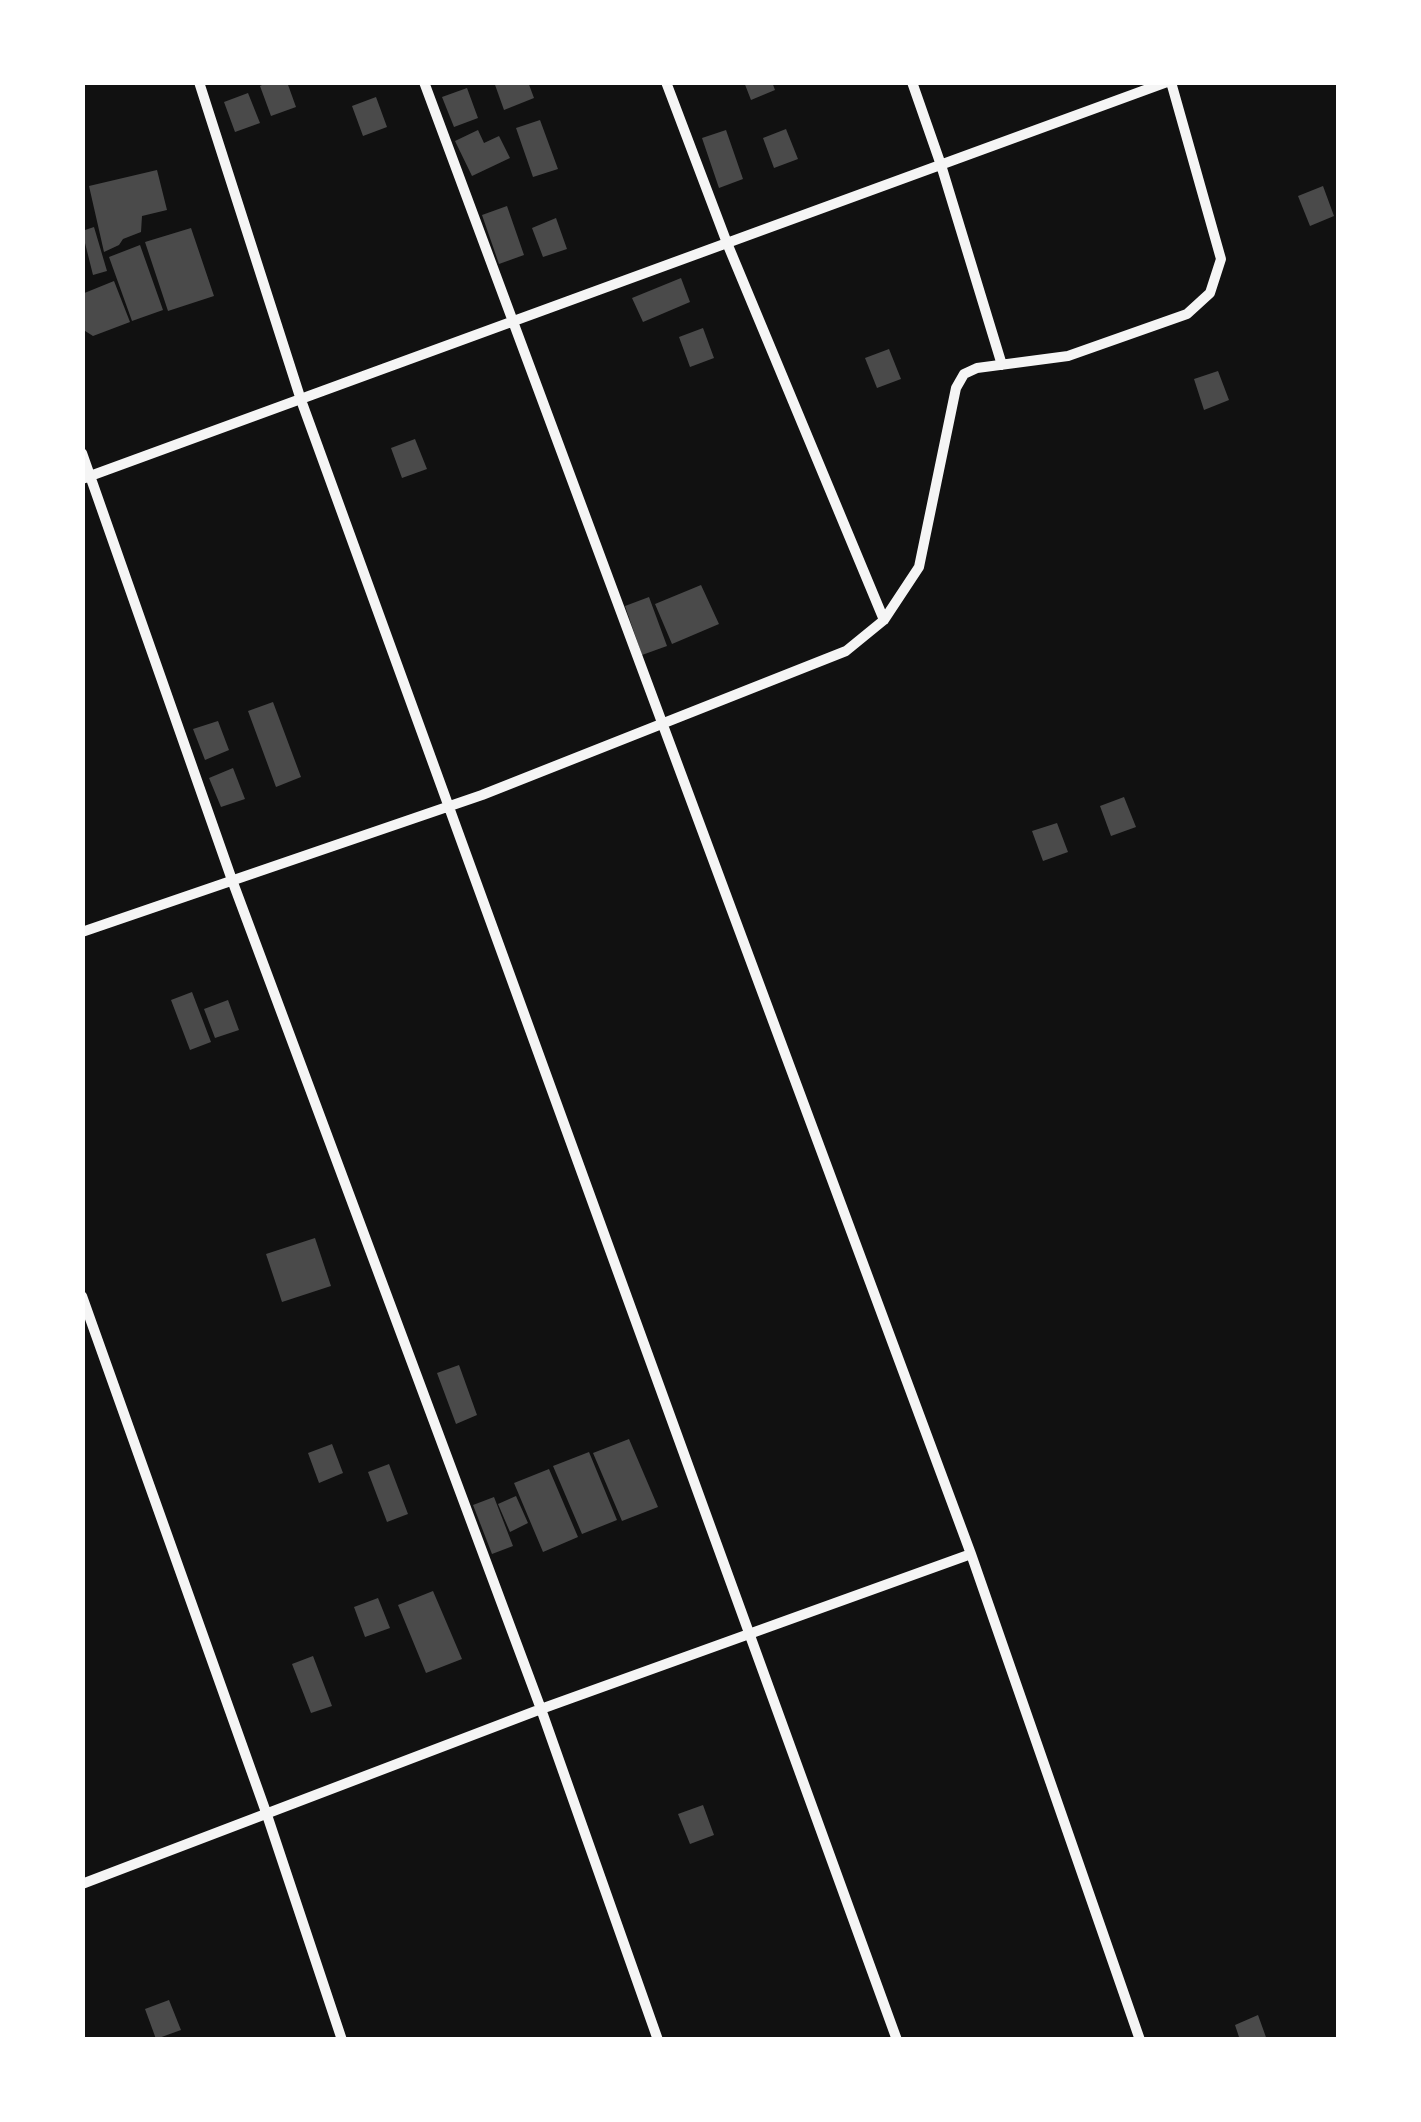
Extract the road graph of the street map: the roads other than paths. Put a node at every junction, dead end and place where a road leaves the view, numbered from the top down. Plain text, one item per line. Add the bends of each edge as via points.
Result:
1 (199, 82) edge
2 (424, 82) edge
3 (666, 82) edge
4 (912, 82) edge
5 (1169, 82) edge
6 (941, 165) junction
7 (727, 243) junction
8 (513, 321) junction
9 (1002, 365) junction
10 (301, 400) junction
11 (82, 453) edge
12 (87, 477) edge
13 (884, 620) junction
14 (661, 725) junction
15 (450, 806) junction
16 (232, 880) junction
17 (82, 932) edge
18 (82, 1296) edge
19 (971, 1554) junction
20 (750, 1632) junction
21 (541, 1709) junction
22 (267, 1815) junction
23 (82, 1884) edge
24 (342, 2040) edge
25 (658, 2040) edge
26 (897, 2040) edge
27 (1140, 2040) edge

1 - 10 street
2 - 8 street
3 - 7 street
4 - 6 street
5 - 6 street
5 - 9 street via 1221,259 1210,293 1187,314 1068,356
6 - 7 street
6 - 9 street
7 - 8 street
7 - 13 street
8 - 10 street
8 - 14 street
9 - 13 street via 964,374 956,388 919,567
10 - 12 street
10 - 15 street
11 - 12 street
12 - 16 street
13 - 14 street via 846,651
14 - 15 street
14 - 19 street
15 - 16 street
15 - 20 street
16 - 17 street
16 - 21 street
18 - 22 street
19 - 20 street
19 - 27 street
20 - 21 street
20 - 26 street
21 - 22 street
21 - 25 street
22 - 23 street
22 - 24 street

